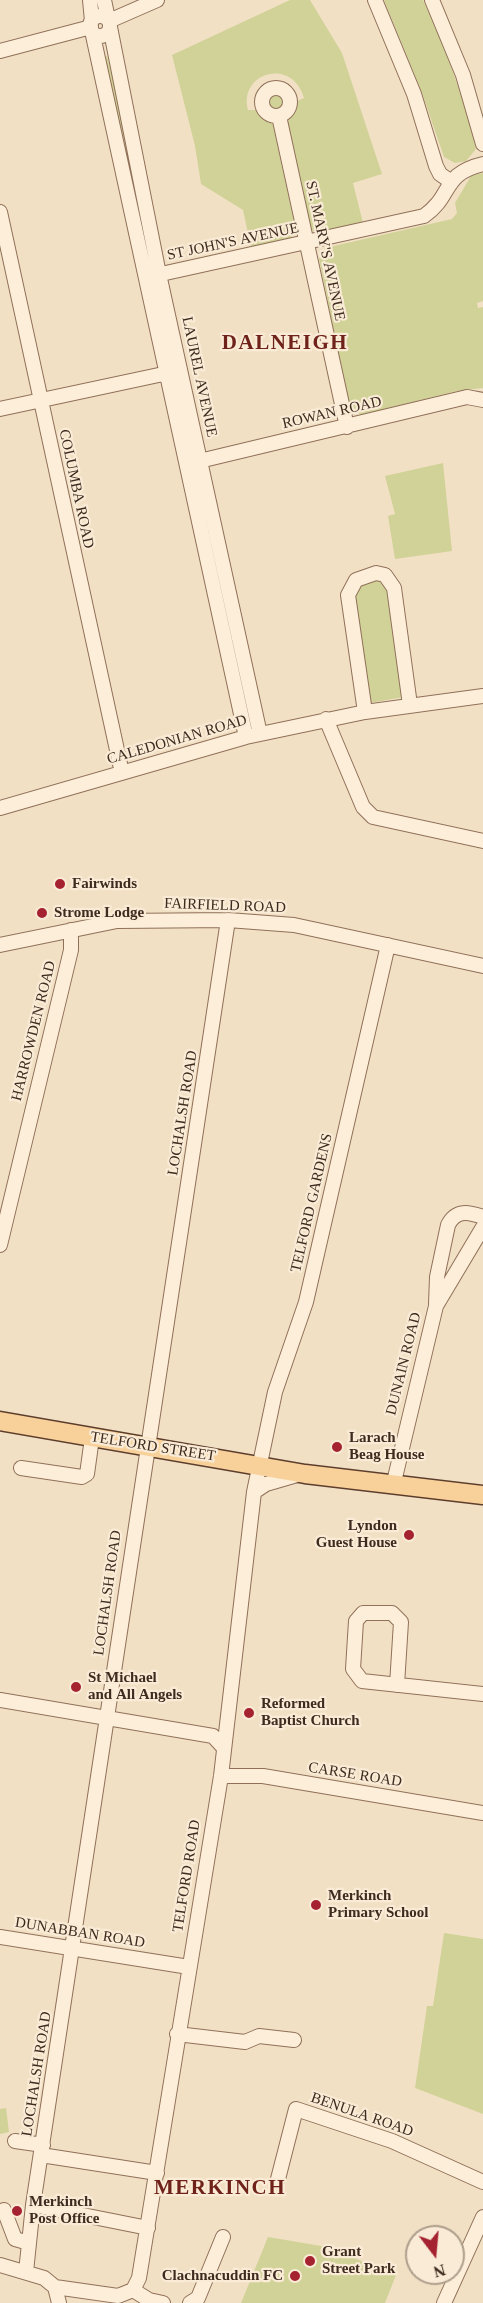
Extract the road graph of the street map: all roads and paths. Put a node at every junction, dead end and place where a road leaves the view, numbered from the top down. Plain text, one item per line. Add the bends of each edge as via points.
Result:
1 (90, 0) edge
2 (104, 0) edge
3 (157, 0) edge
4 (375, 0) edge
5 (432, 0) edge
6 (109, 22) junction
7 (92, 26) junction
8 (0, 51) edge
9 (279, 116) dead end
10 (483, 144) edge
11 (483, 164) edge
12 (447, 187) junction
13 (0, 212) edge
14 (306, 243) junction
15 (153, 276) junction
16 (168, 373) junction
17 (483, 400) edge
18 (40, 401) junction
19 (0, 410) edge
20 (347, 427) junction
21 (194, 462) junction
22 (483, 696) edge
23 (410, 705) junction
24 (365, 712) junction
25 (326, 719) junction
26 (253, 735) junction
27 (122, 773) junction
28 (0, 808) edge
29 (483, 841) edge
30 (228, 920) junction
31 (71, 930) junction
32 (0, 944) edge
33 (388, 945) junction
34 (483, 966) edge
35 (483, 1217) edge
36 (483, 1227) edge
37 (0, 1245) edge
38 (436, 1306) junction
39 (0, 1421) edge
40 (92, 1438) junction
41 (148, 1446) junction
42 (259, 1465) junction
43 (21, 1468) dead end
44 (305, 1474) junction
45 (393, 1486) junction
46 (254, 1492) junction
47 (483, 1495) edge
48 (398, 1685) junction
49 (483, 1694) edge
50 (0, 1701) edge
51 (107, 1718) junction
52 (224, 1748) junction
53 (220, 1776) junction
54 (483, 1813) edge
55 (0, 1937) edge
56 (72, 1948) junction
57 (189, 1967) junction
58 (177, 2034) junction
59 (294, 2040) dead end
60 (15, 2141) dead end
61 (42, 2150) junction
62 (157, 2174) junction
63 (278, 2179) dead end
64 (483, 2182) edge
65 (33, 2205) junction
66 (4, 2210) dead end
67 (483, 2217) edge
68 (148, 2228) junction
69 (223, 2237) dead end
70 (29, 2242) junction
71 (0, 2265) edge
72 (26, 2272) junction
73 (55, 2287) junction
74 (132, 2290) junction
75 (59, 2303) edge
76 (163, 2303) edge
77 (190, 2303) edge
78 (444, 2303) edge

1 - 7 street, LAUREL AVENUE
2 - 6 street, LAUREL AVENUE
3 - 6 street
4 - 12 street
5 - 10 street via 463,75
6 - 7 street via 107,33 101,35
6 - 15 street, LAUREL AVENUE
7 - 8 street
7 - 15 street, LAUREL AVENUE
9 - 14 street, ST. MARY'S AVENUE
11 - 12 street via 459,172
12 - 14 street, ST JOHN'S AVENUE via 424,216
13 - 18 street, COLUMBA ROAD
14 - 15 street, ST JOHN'S AVENUE
14 - 20 street, ST. MARY'S AVENUE
15 - 16 street, LAUREL AVENUE
15 - 21 street, LAUREL AVENUE
16 - 18 street
16 - 21 street, LAUREL AVENUE
17 - 20 street, ROWAN ROAD via 467,397
18 - 19 street
18 - 27 street, COLUMBA ROAD
20 - 21 street, ROWAN ROAD
21 - 26 street, LAUREL AVENUE
22 - 23 street, CALEDONIAN ROAD
23 - 24 street, CALEDONIAN ROAD
23 - 24 street via 394,588 385,575 376,573 356,580 348,596
24 - 25 street, CALEDONIAN ROAD
25 - 26 street, CALEDONIAN ROAD
25 - 29 street via 363,807 373,817
26 - 27 street, CALEDONIAN ROAD
27 - 28 street, CALEDONIAN ROAD
30 - 31 street, FAIRFIELD ROAD via 131,921
30 - 33 street, FAIRFIELD ROAD via 294,926
30 - 41 street, LOCHALSH ROAD
31 - 32 street, FAIRFIELD ROAD
31 - 37 street, HARROWDEN ROAD via 71,950
33 - 34 street, FAIRFIELD ROAD
33 - 42 street, TELFORD GARDENS via 306,1302 275,1392
35 - 38 street via 464,1212 451,1218 437,1277
36 - 38 street, DUNAIN ROAD
38 - 45 street, DUNAIN ROAD
39 - 40 main road, TELFORD STREET
40 - 41 main road, TELFORD STREET
40 - 43 street via 87,1474 82,1477
41 - 42 main road, TELFORD STREET
41 - 51 street, LOCHALSH ROAD
42 - 44 main road, TELFORD STREET
42 - 46 street, TELFORD ROAD
44 - 45 main road, TELFORD STREET
44 - 46 street, TELFORD STREET via 280,1479
45 - 47 main road, TELFORD STREET
46 - 52 street, TELFORD ROAD
48 - 48 street via 362,1681 354,1673 356,1622 363,1613 392,1613 401,1622
48 - 49 street
50 - 51 street
51 - 52 street via 213,1736
51 - 56 street, LOCHALSH ROAD
52 - 53 street, TELFORD ROAD
53 - 54 street, CARSE ROAD via 263,1776
53 - 57 street, TELFORD ROAD
55 - 56 street, DUNABBAN ROAD
56 - 57 street, DUNABBAN ROAD
56 - 61 street, LOCHALSH ROAD
57 - 58 street, TELFORD ROAD
58 - 59 street via 245,2042 259,2036
58 - 62 street, TELFORD ROAD
60 - 61 street
61 - 62 street
61 - 65 street, LOCHALSH ROAD
62 - 68 street, TELFORD ROAD
63 - 64 street, BENULA ROAD via 296,2109 392,2141
65 - 68 street
65 - 70 street, LOCHALSH ROAD
66 - 70 street via 15,2239
67 - 78 street
68 - 74 street, TELFORD ROAD via 139,2278
69 - 77 street via 198,2298
70 - 72 street, LOCHALSH ROAD
71 - 72 street
72 - 73 street
73 - 74 street via 118,2296
73 - 75 street
74 - 76 street

